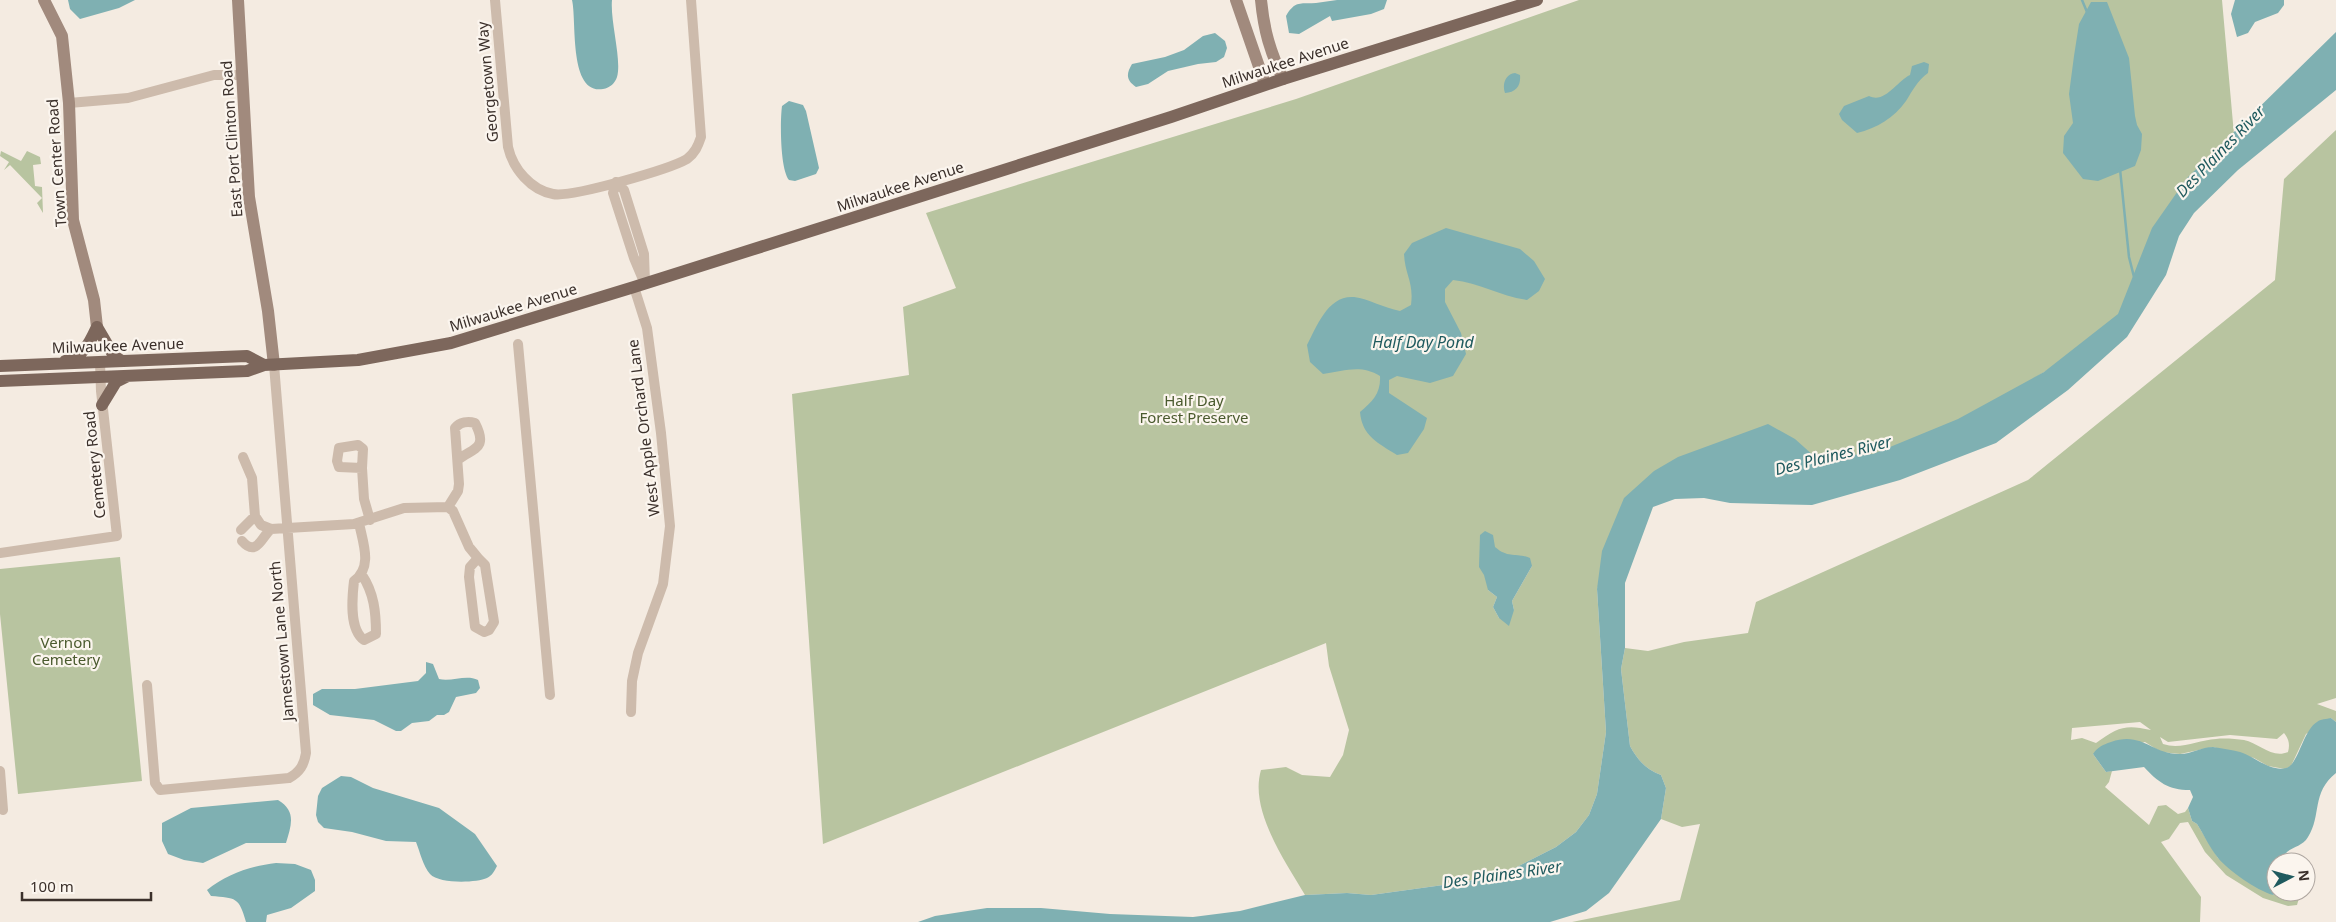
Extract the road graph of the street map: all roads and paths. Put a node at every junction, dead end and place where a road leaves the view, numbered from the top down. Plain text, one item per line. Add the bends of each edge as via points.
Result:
1 (44, 0) edge
2 (238, 0) edge
3 (495, 0) edge
4 (691, 0) edge
5 (1236, 0) edge
6 (1261, 0) edge
7 (1537, 0) edge
8 (242, 75) junction
9 (1283, 78) junction
10 (1265, 84) junction
11 (68, 103) junction
12 (616, 182) junction
13 (639, 285) junction
14 (97, 327) junction
15 (518, 344) dead end
16 (122, 361) junction
17 (100, 362) junction
18 (54, 364) junction
19 (269, 365) junction
20 (0, 366) edge
21 (128, 376) junction
22 (101, 377) junction
23 (0, 381) edge
24 (102, 405) junction
25 (243, 457) dead end
26 (458, 460) dead end
27 (362, 468) dead end
28 (448, 507) junction
29 (255, 516) junction
30 (370, 520) junction
31 (359, 523) junction
32 (287, 529) junction
33 (241, 530) dead end
34 (271, 530) junction
35 (242, 541) dead end
36 (0, 553) edge
37 (478, 558) junction
38 (362, 575) junction
39 (147, 685) dead end
40 (550, 696) dead end
41 (631, 712) dead end
42 (0, 771) edge
43 (6, 810) edge

1 - 11 street, Town Center Road via 62,36
2 - 8 street, East Port Clinton Road
3 - 12 street, Georgetown Way via 508,148 516,168 529,182 552,194 580,193
4 - 12 street, Georgetown Way via 701,137 698,147 684,160
5 - 10 street
6 - 9 street via 1263,27
7 - 9 main road, Milwaukee Avenue
8 - 11 street via 214,75 128,98
8 - 19 street, East Port Clinton Road via 249,197 268,311
9 - 10 main road, Milwaukee Avenue
10 - 13 main road, Milwaukee Avenue
11 - 14 street, Town Center Road via 73,220 94,300
12 - 13 street via 624,190 644,254
13 - 19 main road, Milwaukee Avenue via 451,343 358,360
13 - 41 street, West Apple Orchard Lane via 661,432 670,526 663,584 638,653 632,681
14 - 16 main road via 114,356
14 - 18 main road via 87,348 76,358
15 - 40 street
16 - 17 main road, Milwaukee Avenue
16 - 19 main road, Milwaukee Avenue via 247,356
17 - 18 main road, Milwaukee Avenue
17 - 22 street, Cemetery Road
18 - 20 main road, Milwaukee Avenue
19 - 21 main road, Milwaukee Avenue via 248,371
19 - 32 street, Jamestown Lane North
21 - 22 main road, Milwaukee Avenue
21 - 24 main road via 116,382
22 - 23 main road, Milwaukee Avenue
22 - 24 street, Cemetery Road
24 - 36 street, Cemetery Road via 117,536
25 - 29 street via 252,478
26 - 28 street via 458,491
27 - 30 street via 364,499
28 - 30 street via 404,508
28 - 37 street
29 - 33 street
29 - 34 street via 261,526
30 - 31 street
31 - 32 street
31 - 38 street via 366,566
32 - 34 street
32 - 39 street, Jamestown Lane North via 306,753 298,773 289,778 160,790 155,783
34 - 35 street via 260,545 248,546
37 - 37 street via 470,567 470,577 475,627 484,632 494,622 492,595 484,565
38 - 38 street via 354,581 353,605 356,630 364,640 376,634 376,628 373,595
42 - 43 street

